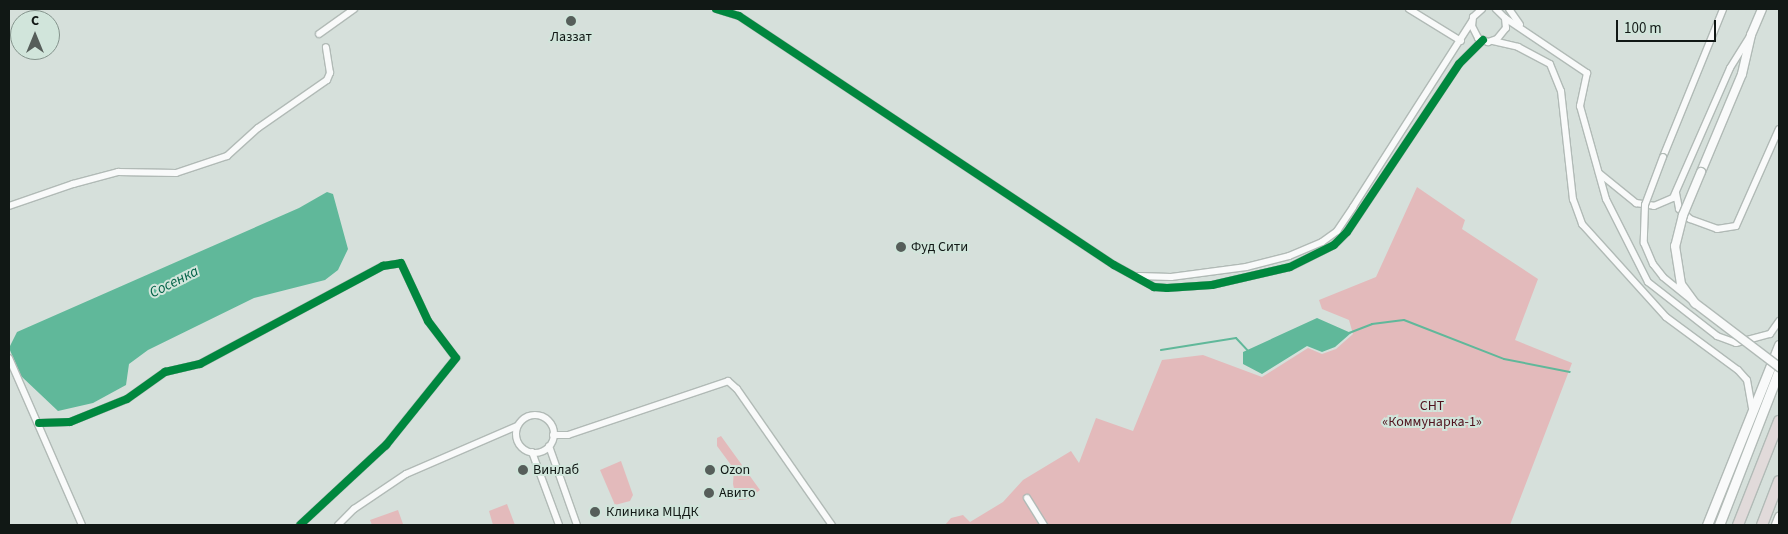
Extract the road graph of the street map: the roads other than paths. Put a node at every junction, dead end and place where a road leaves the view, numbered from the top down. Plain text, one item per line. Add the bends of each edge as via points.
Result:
1 (354, 9) edge
2 (716, 9) edge
3 (1409, 9) edge
4 (1480, 9) edge
5 (1496, 9) edge
6 (1508, 9) edge
7 (1723, 9) edge
8 (1762, 9) edge
9 (1503, 13) edge
10 (1472, 21) junction
11 (1528, 33) junction
12 (319, 34) dead end
13 (1751, 35) junction
14 (1483, 40) junction
15 (1461, 41) junction
16 (1493, 41) junction
17 (326, 46) dead end
18 (1779, 129) edge
19 (1599, 173) junction
20 (1677, 192) junction
21 (9, 206) edge
22 (1138, 276) junction
23 (1695, 303) junction
24 (1779, 321) edge
25 (1779, 345) edge
26 (9, 358) edge
27 (1779, 369) edge
28 (1752, 412) junction
29 (1779, 421) edge
30 (40, 424) junction
31 (517, 426) junction
32 (553, 435) junction
33 (549, 446) junction
34 (532, 452) junction
35 (1779, 480) edge
36 (1027, 498) dead end
37 (1779, 517) edge
38 (82, 525) edge
39 (300, 525) edge
40 (338, 525) edge
41 (559, 525) edge
42 (577, 525) edge
43 (832, 525) edge
44 (1044, 525) edge
45 (1707, 525) edge
46 (1719, 525) edge
47 (1738, 525) edge
48 (1762, 525) edge
49 (1776, 525) edge

1 - 12 street
2 - 22 street via 739,16 1114,266
3 - 15 street
4 - 10 street
5 - 9 street
6 - 11 street
7 - 23 street, bridge via 1645,205 1644,243 1653,264 1663,277
8 - 13 street
9 - 11 street
9 - 16 street via 1504,32
10 - 14 street via 1475,35
10 - 15 street
11 - 19 street via 1587,73 1580,106
13 - 20 street via 1730,68
13 - 23 street, bridge via 1742,74 1683,215 1676,246 1681,284
14 - 16 street
14 - 22 street via 1459,64 1334,245 1290,267 1212,285 1154,287
15 - 22 street via 1353,207 1336,231 1322,242 1288,256 1246,267 1171,277
16 - 28 street via 1518,47 1550,64 1561,91 1573,199 1582,224 1666,317 1738,370 1752,394
17 - 21 street via 330,73 327,80 258,128 227,156 176,173 118,172
18 - 20 street via 1736,226 1717,229 1690,219 1679,209
19 - 20 street via 1623,196 1642,205 1664,204
19 - 24 street via 1606,199 1648,282 1673,305 1717,336 1736,343 1770,334
23 - 27 street, bridge
25 - 28 main road
26 - 30 street
27 - 46 main road
28 - 45 main road
29 - 47 highway
30 - 38 street
30 - 39 street via 70,422 127,399 165,372 200,364 383,266 401,262 428,321 456,358 386,445
31 - 32 street via 526,417 539,416 550,423
31 - 34 street via 518,443
31 - 40 street via 406,474 354,509
32 - 33 street
32 - 43 street via 568,435 728,381 737,389
33 - 34 street
33 - 42 street
34 - 41 street
35 - 48 highway
36 - 44 street
37 - 49 street

